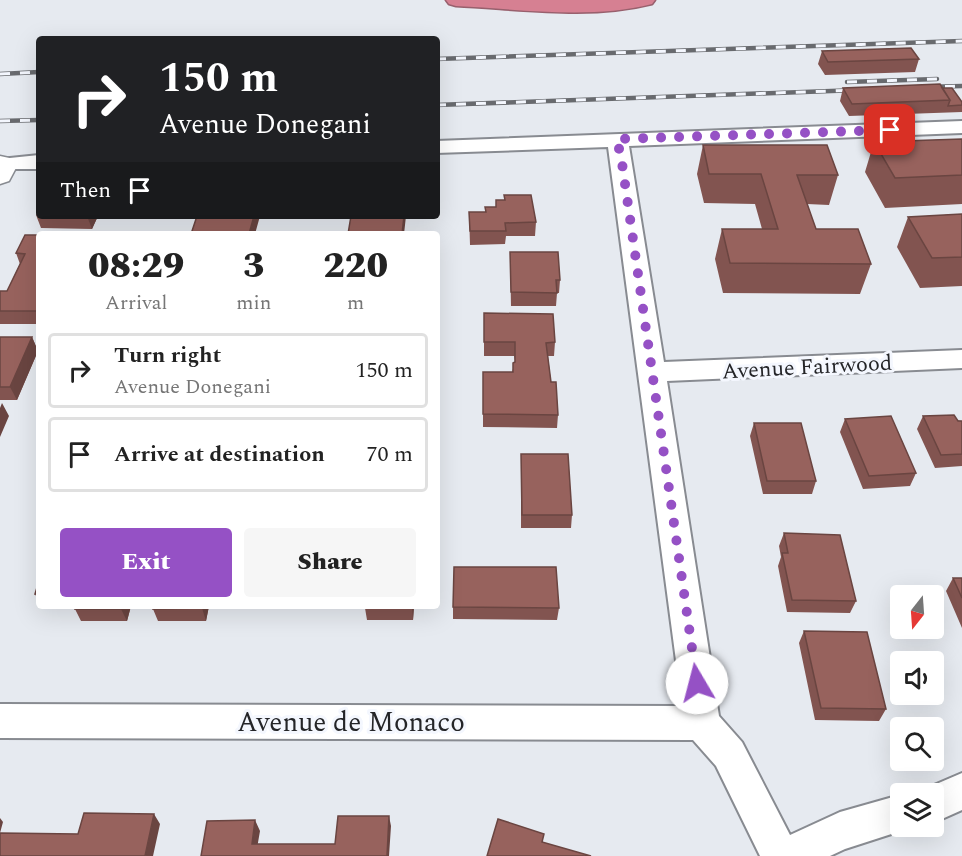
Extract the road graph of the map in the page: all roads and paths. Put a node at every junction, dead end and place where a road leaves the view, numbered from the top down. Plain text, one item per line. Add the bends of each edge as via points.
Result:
1 (456, 0) edge
2 (645, 0) edge
3 (962, 127) edge
4 (617, 139) junction
5 (440, 147) edge
6 (36, 162) edge
7 (2, 168) edge
8 (962, 359) edge
9 (652, 372) junction
10 (0, 721) edge
11 (702, 723) junction
12 (962, 792) edge
13 (944, 799) edge
14 (890, 817) edge
15 (780, 856) edge
16 (788, 856) edge

1 - 2 highway via 595,6
3 - 4 street
4 - 5 street
4 - 9 street
6 - 7 street
8 - 9 street, Avenue Fairwood
9 - 11 street
10 - 11 street, Avenue de Monaco
11 - 15 street via 729,754
12 - 13 street
14 - 16 street via 840,831

